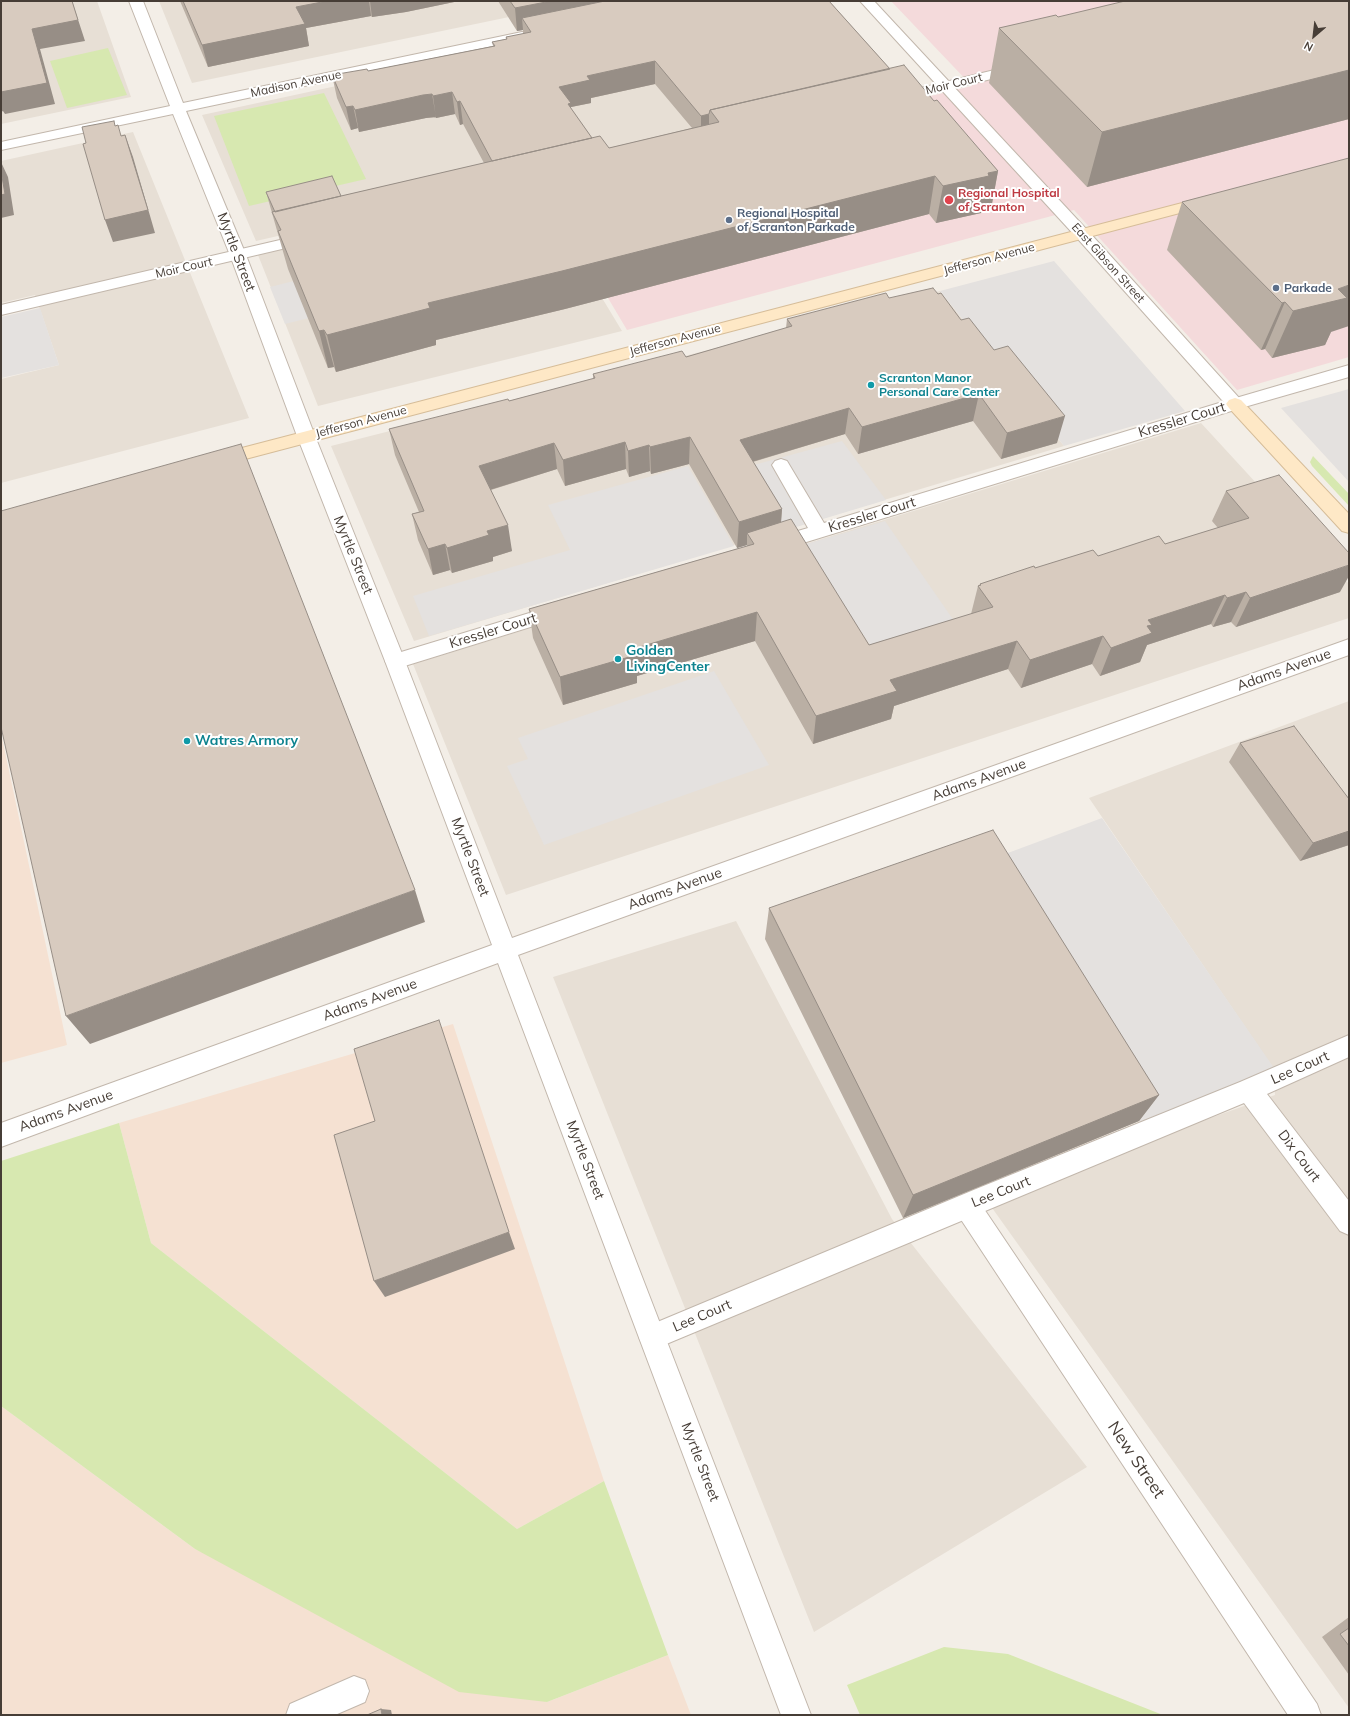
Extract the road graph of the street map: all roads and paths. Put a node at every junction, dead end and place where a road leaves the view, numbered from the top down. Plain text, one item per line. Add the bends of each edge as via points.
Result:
1 (136, 1) edge
2 (867, 1) edge
3 (537, 32) edge
4 (1036, 64) edge
5 (946, 86) junction
6 (885, 101) edge
7 (178, 109) junction
8 (1, 146) edge
9 (1220, 198) edge
10 (323, 235) edge
11 (1083, 235) junction
12 (238, 255) junction
13 (1, 310) edge
14 (1349, 371) edge
15 (1235, 404) junction
16 (306, 436) junction
17 (199, 465) edge
18 (781, 465) dead end
19 (1349, 526) edge
20 (819, 531) junction
21 (761, 549) edge
22 (577, 605) edge
23 (1349, 647) edge
24 (395, 661) junction
25 (505, 950) junction
26 (1349, 1046) edge
27 (1249, 1090) junction
28 (1, 1134) edge
29 (967, 1206) junction
30 (1349, 1222) edge
31 (652, 1337) junction
32 (354, 1691) dead end
33 (301, 1715) edge
34 (796, 1715) edge
35 (1306, 1715) edge

1 - 7 street, Myrtle Street
2 - 5 street, East Gibson Street
3 - 7 street, Madison Avenue
4 - 5 street, Moir Court
5 - 6 street, Moir Court
5 - 11 street, East Gibson Street
7 - 8 street, Madison Avenue
7 - 12 street, Myrtle Street
9 - 11 main road, Jefferson Avenue
10 - 12 street, Moir Court
11 - 15 street, East Gibson Street
11 - 16 main road, Jefferson Avenue
12 - 13 street, Moir Court
12 - 16 street, Myrtle Street
14 - 15 street, Kressler Court
15 - 19 main road, East Gibson Street
15 - 20 street, Kressler Court
16 - 17 main road, Jefferson Avenue
16 - 24 street, Myrtle Street
18 - 20 street
20 - 21 street, Kressler Court
22 - 24 street, Kressler Court
23 - 25 street, Adams Avenue
24 - 25 street, Myrtle Street
25 - 28 street, Adams Avenue
25 - 31 street, Myrtle Street
26 - 27 street, Lee Court
27 - 29 street, Lee Court
27 - 30 street, Dix Court
29 - 31 street, Lee Court
29 - 35 street, New Street
31 - 34 street, Myrtle Street
32 - 33 street

